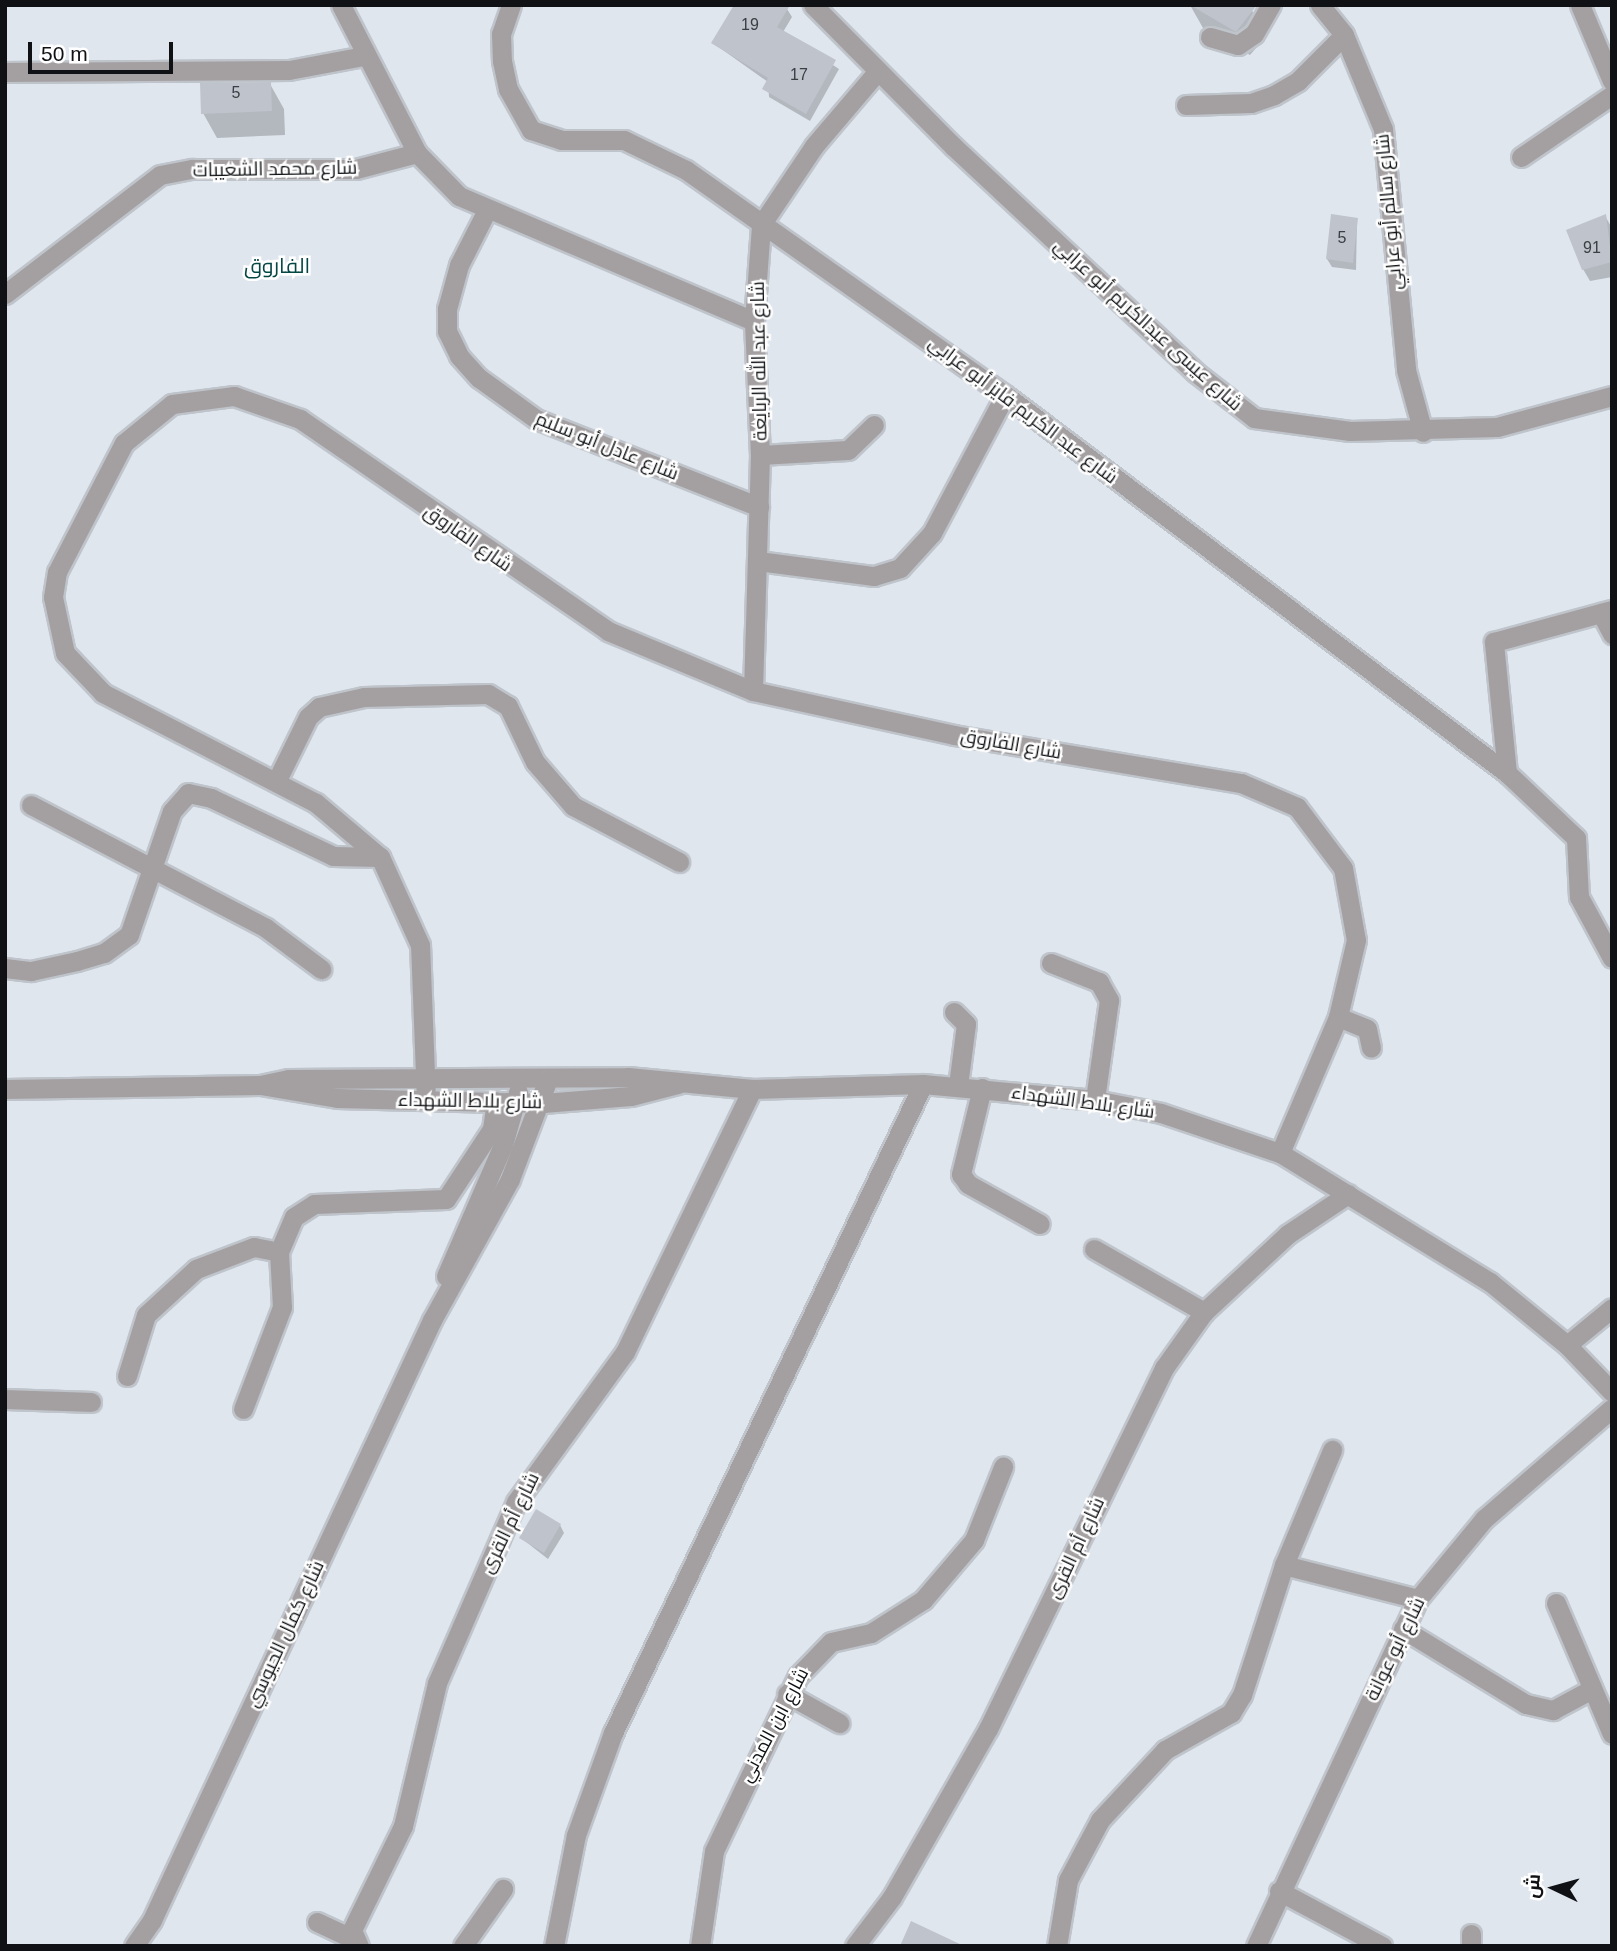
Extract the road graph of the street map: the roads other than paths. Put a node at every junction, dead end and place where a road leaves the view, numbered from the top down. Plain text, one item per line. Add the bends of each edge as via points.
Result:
1 (341, 5) edge
2 (511, 5) edge
3 (813, 5) edge
4 (1271, 5) edge
5 (1320, 5) edge
6 (1580, 5) edge
7 (1344, 35) junction
8 (1210, 37) dead end
9 (364, 56) junction
10 (5, 72) edge
11 (877, 72) junction
12 (1612, 81) edge
13 (1612, 95) edge
14 (1186, 105) dead end
15 (417, 153) junction
16 (1521, 157) dead end
17 (486, 212) junction
18 (761, 225) junction
19 (5, 294) edge
20 (754, 321) junction
21 (1005, 395) junction
22 (1612, 396) edge
23 (874, 425) dead end
24 (1423, 432) junction
25 (760, 455) junction
26 (759, 507) junction
27 (758, 561) junction
28 (1606, 611) edge
29 (1612, 634) edge
30 (753, 691) junction
31 (1507, 773) junction
32 (277, 780) junction
33 (31, 805) dead end
34 (380, 858) junction
35 (679, 862) dead end
36 (148, 869) junction
37 (1612, 958) edge
38 (1051, 963) dead end
39 (5, 968) edge
40 (321, 970) dead end
41 (954, 1012) dead end
42 (1338, 1017) junction
43 (1371, 1048) dead end
44 (427, 1077) junction
45 (520, 1078) junction
46 (548, 1079) junction
47 (679, 1084) junction
48 (923, 1084) junction
49 (260, 1085) junction
50 (957, 1086) junction
51 (982, 1088) junction
52 (752, 1089) junction
53 (5, 1090) edge
54 (426, 1100) junction
55 (1095, 1100) junction
56 (496, 1101) junction
57 (516, 1102) junction
58 (543, 1103) junction
59 (1280, 1153) junction
60 (1348, 1194) junction
61 (1040, 1224) dead end
62 (1094, 1249) dead end
63 (279, 1252) junction
64 (1612, 1308) edge
65 (1204, 1312) junction
66 (432, 1320) junction
67 (1567, 1345) junction
68 (127, 1376) dead end
69 (1612, 1392) edge
70 (5, 1399) edge
71 (91, 1402) dead end
72 (1612, 1408) edge
73 (243, 1409) dead end
74 (1332, 1450) dead end
75 (1003, 1467) dead end
76 (1284, 1565) junction
77 (1418, 1599) junction
78 (1556, 1603) dead end
79 (1404, 1629) junction
80 (1592, 1689) junction
81 (786, 1694) junction
82 (839, 1723) dead end
83 (1612, 1734) edge
84 (503, 1889) dead end
85 (1279, 1891) junction
86 (317, 1922) dead end
87 (356, 1942) edge
88 (134, 1946) edge
89 (463, 1946) edge
90 (554, 1946) edge
91 (700, 1946) edge
92 (855, 1946) edge
93 (1057, 1946) edge
94 (1256, 1946) edge
95 (1382, 1946) edge

1 - 9 street
2 - 18 street, شارع عبد الكريم فايز أبو عرابي via 501,34 502,61 508,89 531,130 561,140 624,140 656,151
3 - 11 street, شارع عيسى عبدالكريم أبو عرابي
4 - 8 street via 1254,34 1238,45
5 - 7 street, شارع سالم أبو عرابي
6 - 12 street
7 - 14 street via 1298,81 1274,95 1251,103
7 - 24 street, شارع سالم أبو عرابي via 1383,129 1404,358
9 - 10 street via 289,70
9 - 15 street
11 - 18 street, شارع عبد الله الربايعة via 814,146
11 - 24 street, شارع عيسى عبدالكريم أبو عرابي via 1231,404 1284,426
13 - 16 street
15 - 17 street via 459,196
15 - 19 street, شارع محمد الشعيبات via 356,169 192,169 160,175
17 - 20 street
17 - 26 street, شارع عادل أبو سليم via 459,265 447,309 447,331 458,356 479,378 536,419
18 - 20 street, شارع عبد الله الربايعة
18 - 21 street, شارع عبد الكريم فايز أبو عرابي
20 - 25 street, شارع عبد الله الربايعة
21 - 27 street via 932,533 900,568 874,576
21 - 31 street, شارع عبد الكريم فايز أبو عرابي
22 - 24 street, شارع عيسى عبدالكريم أبو عرابي via 1497,427
23 - 25 street via 848,450
25 - 26 street, شارع عبد الله الربايعة
26 - 27 street, شارع عبد الله الربايعة
27 - 30 street, شارع عبد الله الربايعة
28 - 29 street
28 - 31 street via 1494,642
30 - 32 street, شارع الفاروق via 608,631 300,419 261,402 204,396 172,404 124,443 57,572 56,625 65,653 103,694
30 - 42 street, شارع الفاروق via 1269,792 1320,829 1343,868 1347,940
31 - 37 street, شارع عبد الكريم فايز أبو عرابي via 1569,828 1579,850 1578,897
32 - 34 street, شارع الفاروق via 353,829
32 - 35 street via 308,717 319,707 376,696 488,694 508,706 535,762 573,806
33 - 36 street
34 - 36 street via 333,856 194,793 178,801
34 - 44 street, شارع الفاروق via 420,945
36 - 39 street via 129,935 104,953 31,971
36 - 40 street via 266,928
38 - 55 street via 1099,982 1109,1000
41 - 50 street via 966,1024
42 - 43 street via 1367,1029
42 - 59 street, شارع الفاروق
44 - 45 street, شارع بلاط الشهداء
44 - 49 street, شارع بلاط الشهداء
44 - 54 street, شارع الفاروق
45 - 46 street, شارع بلاط الشهداء
45 - 57 street, شارع كمال الجيوسي
46 - 47 street, شارع بلاط الشهداء
46 - 58 street, شارع كمال الجيوسي
47 - 52 street, شارع بلاط الشهداء
47 - 58 street, شارع بلاط الشهداء via 631,1096
48 - 50 street, شارع بلاط الشهداء
48 - 52 street, شارع بلاط الشهداء
48 - 90 street via 613,1733 576,1835
49 - 53 street, شارع بلاط الشهداء
49 - 54 street, شارع بلاط الشهداء via 299,1095
50 - 51 street, شارع بلاط الشهداء
51 - 55 street, شارع بلاط الشهداء
51 - 61 street via 961,1174
52 - 87 street, شارع أم القرى via 625,1352 516,1502 437,1683 403,1826
54 - 56 street, شارع بلاط الشهداء
55 - 59 street, شارع بلاط الشهداء via 1161,1113
56 - 57 street, شارع بلاط الشهداء
56 - 63 street via 492,1129 446,1199 314,1204 294,1217
57 - 58 street, شارع بلاط الشهداء
57 - 66 street, شارع كمال الجيوسي
58 - 66 street, شارع كمال الجيوسي via 481,1237
59 - 60 street, شارع بلاط الشهداء
60 - 65 street, شارع أم القرى via 1288,1234
60 - 67 street, شارع بلاط الشهداء via 1490,1282
62 - 65 street
63 - 68 street via 254,1247 196,1269 146,1315
63 - 73 street via 282,1307
64 - 67 street
65 - 92 street, شارع أم القرى via 1149,1392 988,1729 892,1897
66 - 88 street, شارع كمال الجيوسي via 152,1920
67 - 69 street, شارع بلاط الشهداء
70 - 71 street
72 - 77 street, شارع أبو عوانة via 1484,1519
74 - 76 street
75 - 81 street, شارع ابن المدني via 974,1539 923,1600 871,1633 814,1653
76 - 77 street
76 - 93 street via 1242,1695 1231,1713 1165,1750 1100,1820 1068,1880
77 - 79 street, شارع أبو عوانة
78 - 80 street
79 - 80 street via 1526,1704 1553,1710
79 - 85 street, شارع أبو عوانة
80 - 83 street
81 - 82 street
81 - 91 street, شارع ابن المدني via 713,1851
84 - 89 street
85 - 94 street, شارع أبو عوانة
85 - 95 street
86 - 87 street

